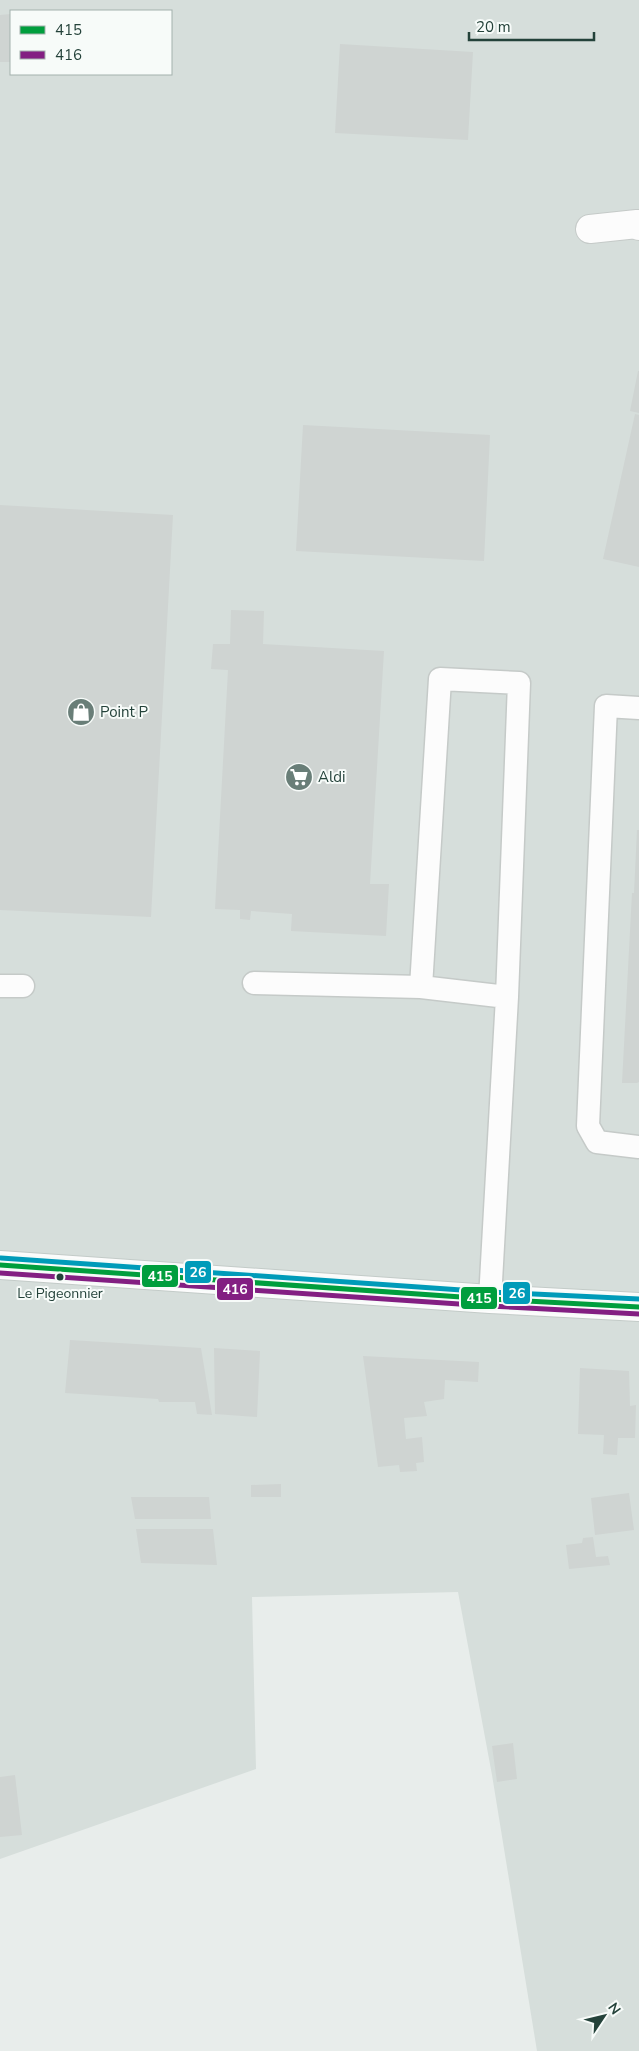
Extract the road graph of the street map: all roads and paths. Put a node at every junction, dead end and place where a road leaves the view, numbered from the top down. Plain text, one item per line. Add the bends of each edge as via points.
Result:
1 (639, 226) edge
2 (590, 229) dead end
3 (639, 708) edge
4 (254, 983) dead end
5 (0, 986) edge
6 (23, 986) dead end
7 (421, 987) junction
8 (507, 997) junction
9 (639, 1146) edge
10 (0, 1265) edge
11 (490, 1300) junction
12 (639, 1308) edge

1 - 2 main road
3 - 9 lane via 606,706 588,1126 597,1142
4 - 7 lane
5 - 6 lane
7 - 8 lane
7 - 8 lane via 440,679 519,683
8 - 11 lane
10 - 11 main road
11 - 12 main road

